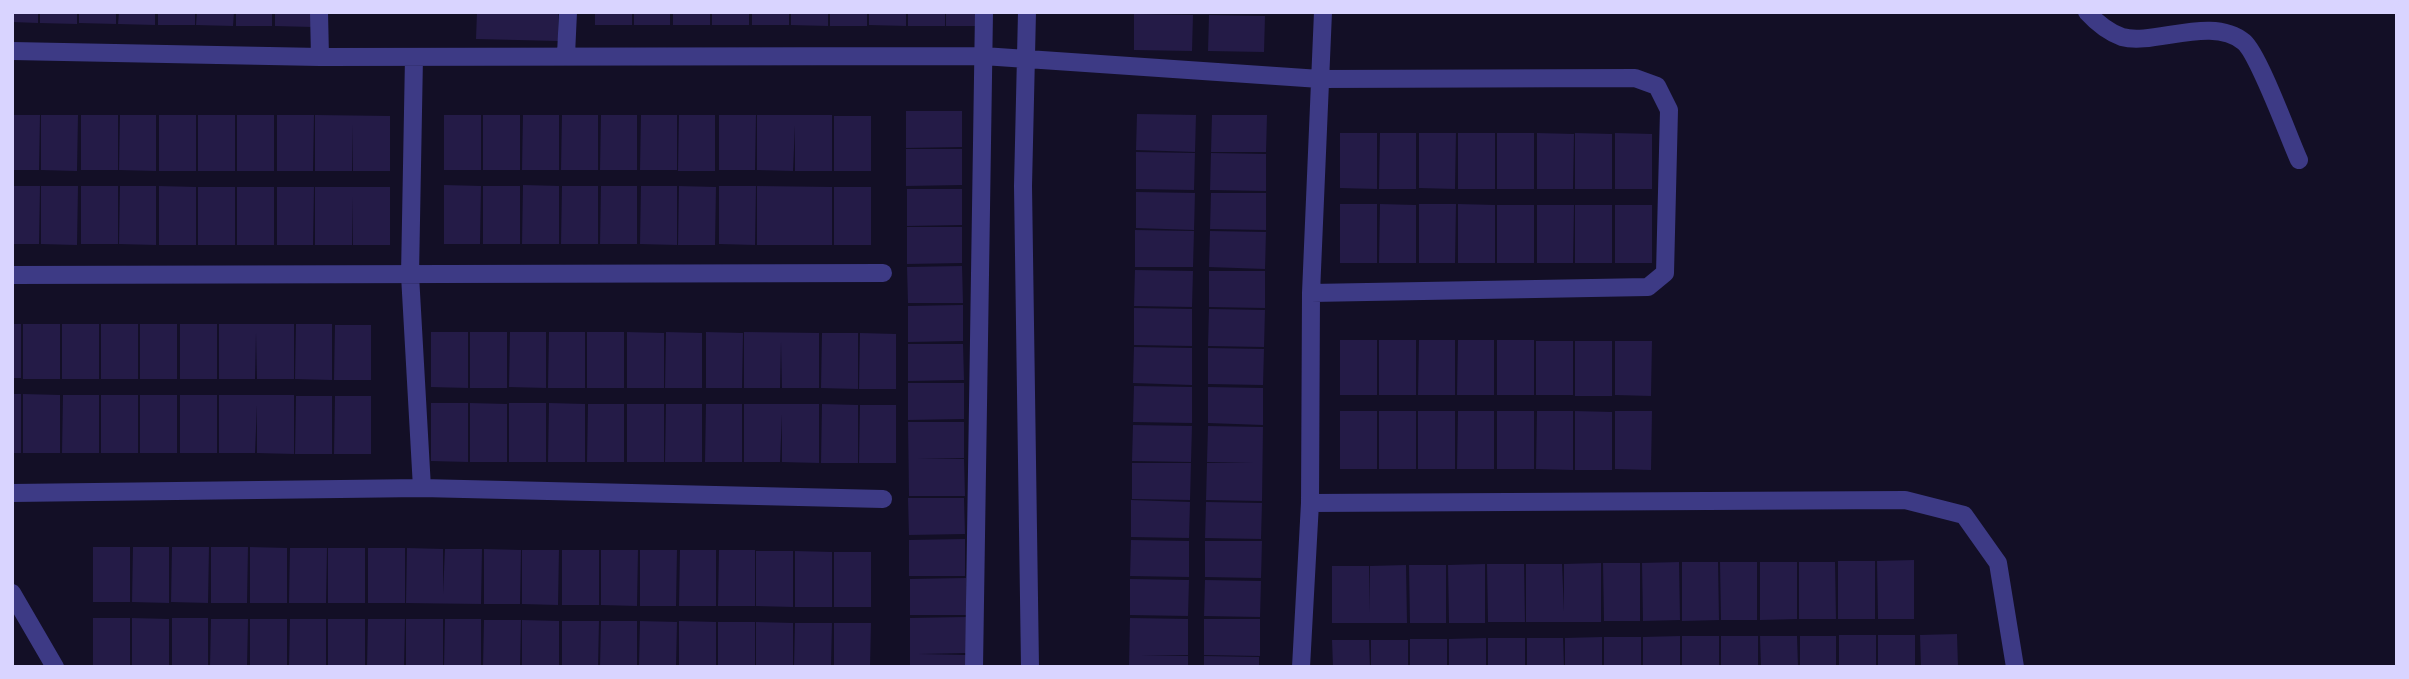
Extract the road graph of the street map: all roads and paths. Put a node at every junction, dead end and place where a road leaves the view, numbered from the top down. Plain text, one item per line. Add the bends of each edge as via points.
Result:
1 (319, 12) edge
2 (568, 12) edge
3 (984, 12) edge
4 (1027, 12) edge
5 (1323, 12) edge
6 (2087, 12) edge
7 (12, 51) edge
8 (566, 55) junction
9 (983, 56) junction
10 (320, 57) junction
11 (414, 57) junction
12 (1027, 58) junction
13 (1320, 79) junction
14 (2299, 160) dead end
15 (883, 273) dead end
16 (12, 275) edge
17 (410, 275) junction
18 (1311, 293) junction
19 (422, 488) junction
20 (12, 493) edge
21 (883, 499) dead end
22 (1310, 503) junction
23 (12, 593) edge
24 (55, 667) edge
25 (974, 667) edge
26 (1030, 667) edge
27 (1301, 667) edge
28 (2015, 667) edge

1 - 10 street
2 - 8 street
3 - 9 street
4 - 12 street
5 - 13 street
6 - 14 street via 2101,26 2124,37 2219,31 2245,42
7 - 10 street
8 - 9 street
8 - 11 street
9 - 12 street
9 - 25 street
10 - 11 street
11 - 17 street
12 - 13 street
12 - 26 street via 1023,186
13 - 18 street
13 - 18 street via 1635,78 1657,86 1670,110 1665,273 1648,288 1627,290
15 - 17 street
16 - 17 street
17 - 19 street
18 - 22 street
19 - 20 street
19 - 21 street
22 - 27 street
22 - 28 street via 1905,500 1964,515 1998,563
23 - 24 street

